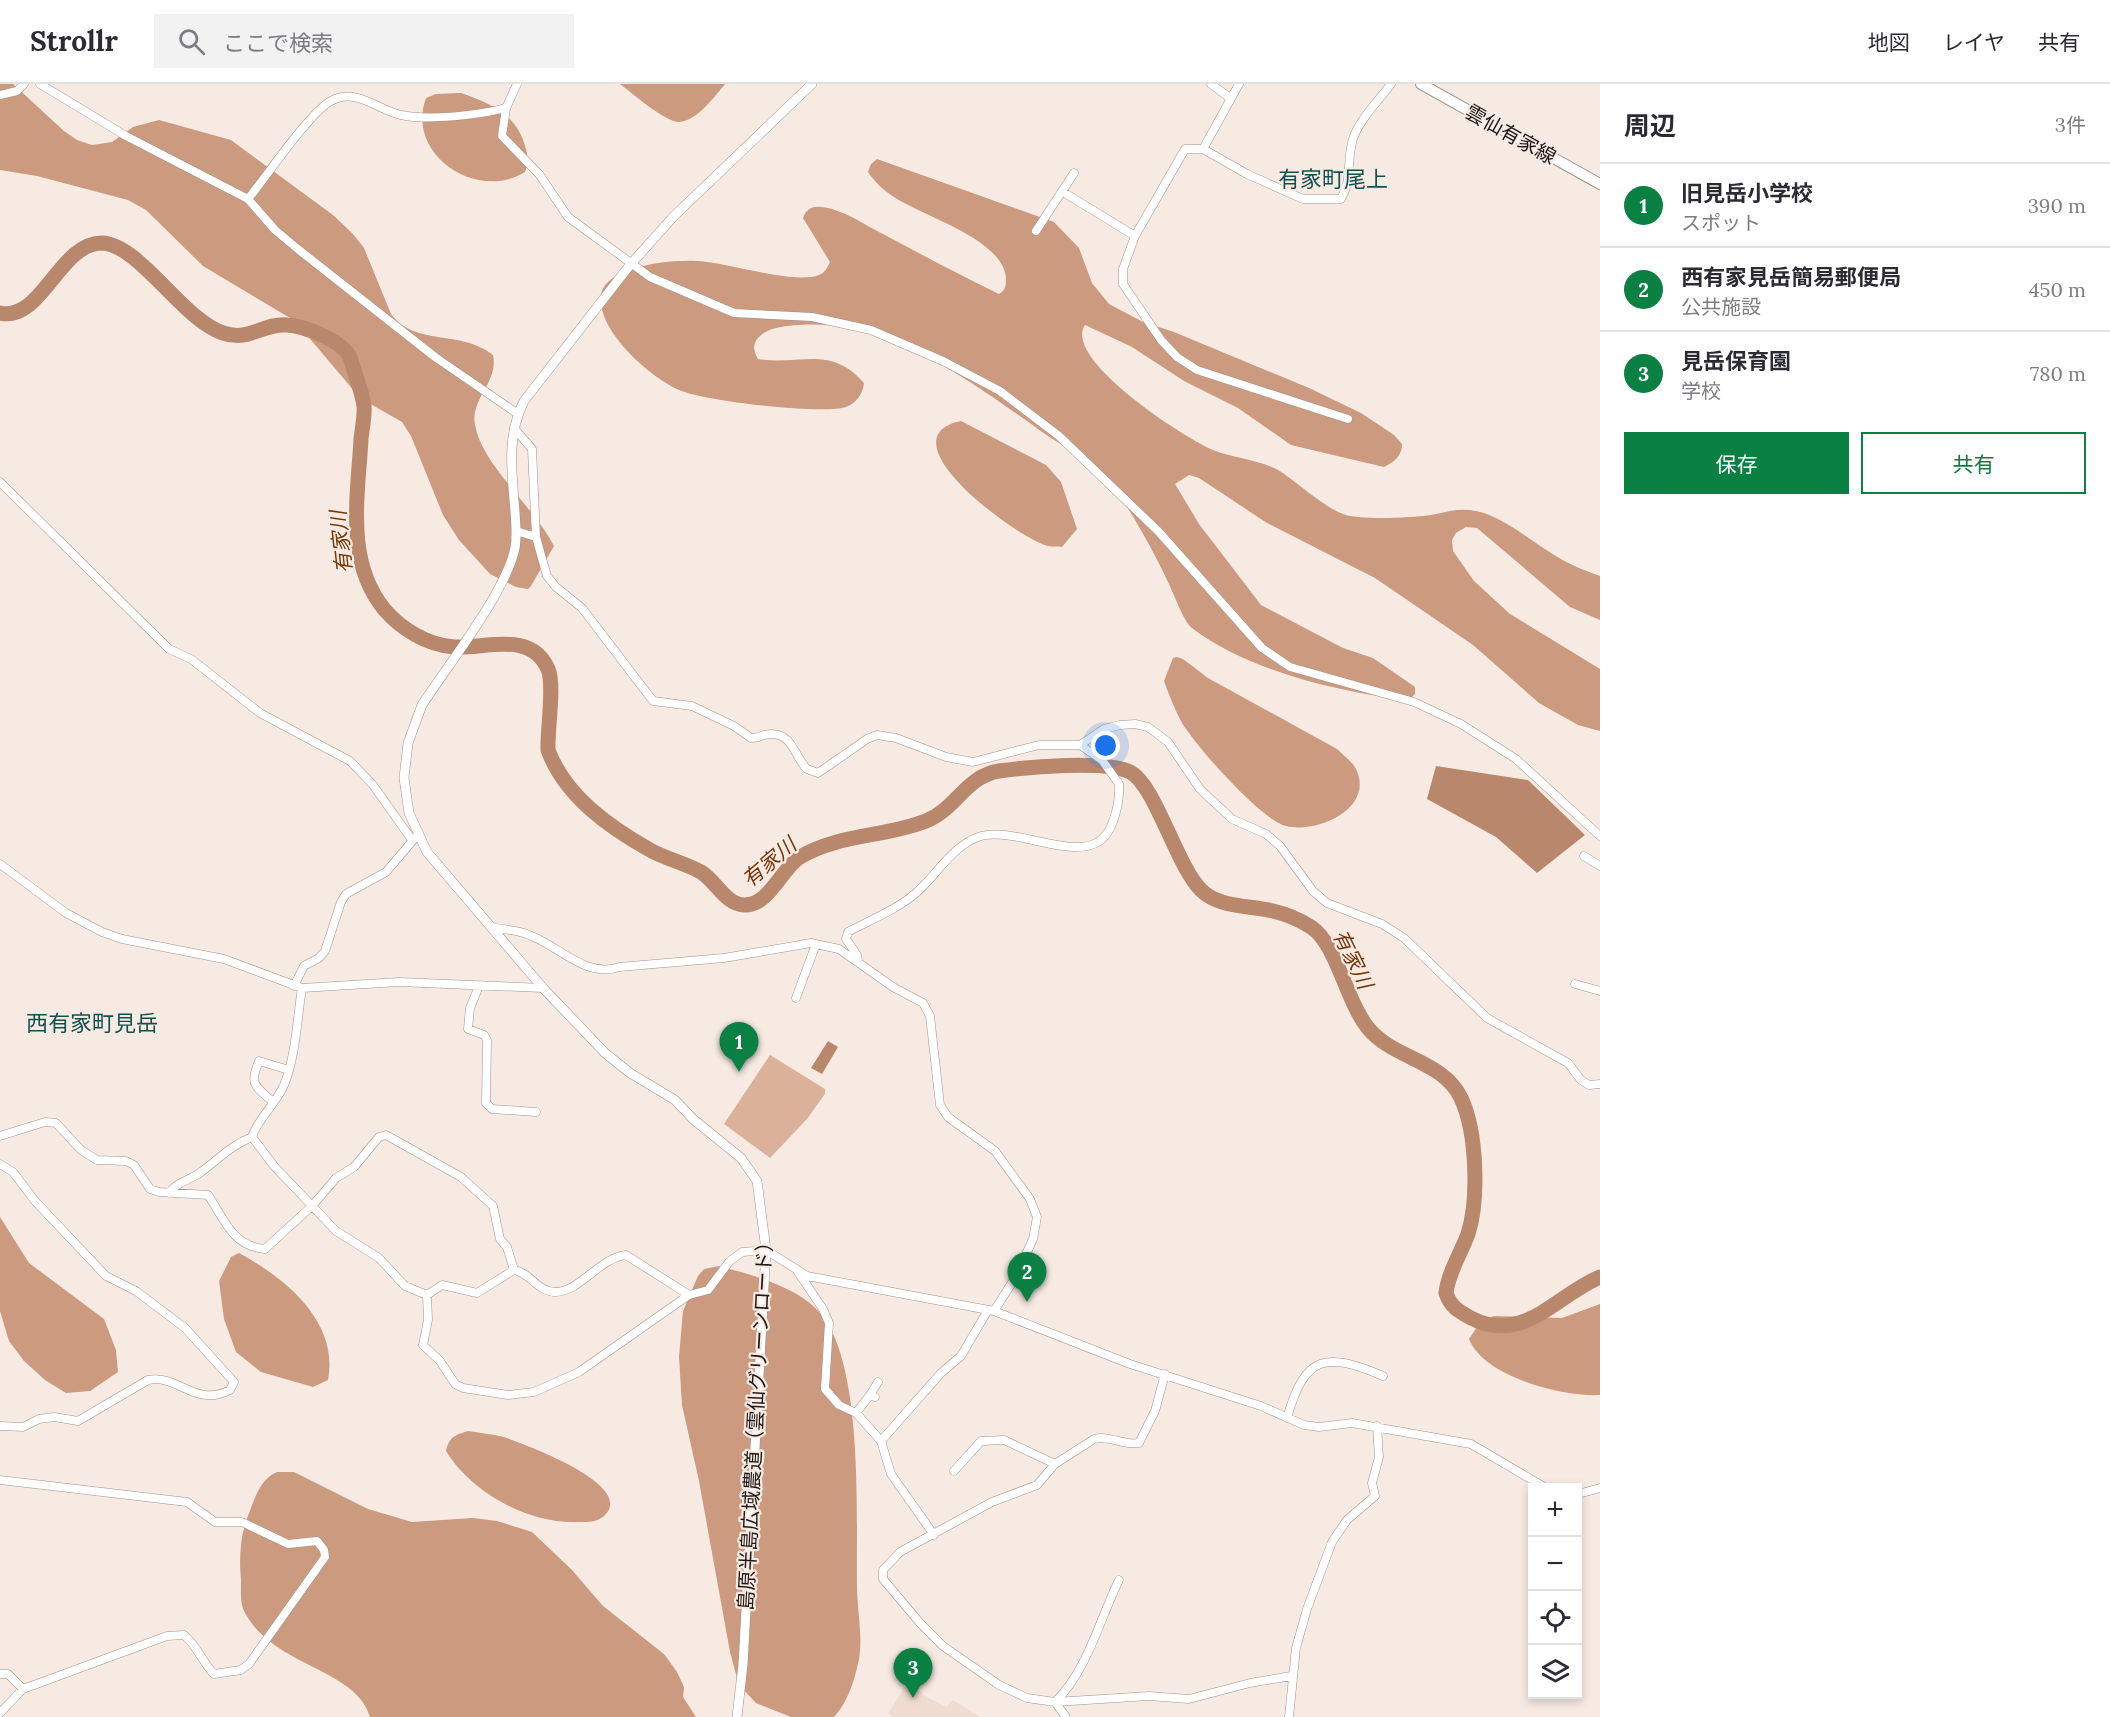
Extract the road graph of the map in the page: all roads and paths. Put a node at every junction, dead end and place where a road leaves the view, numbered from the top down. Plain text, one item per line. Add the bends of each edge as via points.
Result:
1 (24, 84) edge
2 (40, 84) edge
3 (517, 84) edge
4 (812, 84) edge
5 (1211, 84) edge
6 (1239, 84) edge
7 (1391, 84) edge
8 (1421, 84) edge
9 (0, 95) edge
10 (1230, 98) junction
11 (506, 108) junction
12 (1203, 149) junction
13 (1074, 173) dead end
14 (1600, 184) edge
15 (1064, 192) junction
16 (248, 199) junction
17 (1036, 231) dead end
18 (1135, 236) junction
19 (630, 265) junction
20 (518, 414) junction
21 (1348, 419) dead end
22 (514, 428) junction
23 (0, 482) edge
24 (516, 531) junction
25 (536, 537) junction
26 (1080, 745) junction
27 (1600, 836) edge
28 (415, 838) junction
29 (1584, 856) dead end
30 (0, 864) edge
31 (1600, 866) edge
32 (492, 927) junction
33 (816, 944) junction
34 (858, 961) junction
35 (1575, 984) dead end
36 (479, 986) junction
37 (298, 987) junction
38 (543, 988) junction
39 (1600, 991) edge
40 (796, 999) dead end
41 (289, 1070) junction
42 (1600, 1084) edge
43 (273, 1102) junction
44 (536, 1112) dead end
45 (0, 1136) edge
46 (252, 1137) junction
47 (0, 1164) edge
48 (169, 1193) junction
49 (313, 1205) junction
50 (766, 1250) junction
51 (514, 1270) junction
52 (798, 1272) junction
53 (427, 1294) junction
54 (689, 1295) junction
55 (991, 1311) junction
56 (1165, 1374) junction
57 (1383, 1376) dead end
58 (878, 1382) dead end
59 (856, 1413) junction
60 (1287, 1418) junction
61 (0, 1426) edge
62 (1377, 1426) junction
63 (881, 1441) junction
64 (1055, 1464) junction
65 (954, 1471) dead end
66 (0, 1480) edge
67 (1537, 1483) edge
68 (1600, 1488) edge
69 (1582, 1493) edge
70 (934, 1535) junction
71 (1119, 1580) dead end
72 (0, 1674) edge
73 (1291, 1676) junction
74 (23, 1689) junction
75 (1055, 1702) junction
76 (0, 1713) edge
77 (737, 1717) edge
78 (1066, 1717) edge
79 (1289, 1717) edge

1 - 9 street via 17,91
2 - 16 street via 126,136
3 - 11 street
4 - 19 street, 島原半島広域農道（雲仙グリーンロード） via 720,170
5 - 10 street
6 - 10 street
7 - 12 street via 1354,136 1348,158 1350,184 1341,199 1303,200
8 - 14 main road, 雲仙有家線
10 - 12 street
11 - 16 street via 474,116 401,115 361,98 332,100 314,116
11 - 19 street via 502,136 538,174 568,218
12 - 18 street via 1185,149
13 - 15 street
15 - 17 street
15 - 18 street
16 - 20 street via 275,230 308,257 435,357
18 - 21 street via 1123,269 1124,284 1177,357 1211,376
19 - 20 street, 島原半島広域農道（雲仙グリーンロード） via 533,388
19 - 27 street via 734,313 812,317 871,330 1000,391 1059,436 1158,531 1262,648 1290,667 1414,702 1461,724 1516,759
20 - 22 street, 島原半島広域農道（雲仙グリーンロード）
22 - 24 street, 島原半島広域農道（雲仙グリーンロード） via 510,455
22 - 25 street via 532,449
23 - 28 street via 169,648 191,659 260,713 350,761
24 - 25 street
24 - 28 street, 島原半島広域農道（雲仙グリーンロード） via 511,564 493,598 414,722 404,763
25 - 26 street via 547,576 582,608 653,701 692,706 751,738 779,736 794,745 802,764 812,772 823,771 878,735 973,762 1039,745
26 - 34 street via 1108,765 1120,791 1110,829 1097,843 1043,844 1022,836 999,835 972,840 946,859 915,894 848,932 846,939
26 - 42 street via 1112,727 1148,727 1168,742 1200,789 1232,819 1266,834 1280,846 1313,891 1328,903 1382,924 1404,938 1487,1017 1568,1064 1589,1085
28 - 32 street, 島原半島広域農道（雲仙グリーンロード）
28 - 37 street via 386,872 346,894 325,951 304,966
29 - 31 street
30 - 37 street via 66,913 102,932 224,959
32 - 33 street via 527,934 584,965 604,971
32 - 38 street, 島原半島広域農道（雲仙グリーンロード）
33 - 34 street via 839,949
33 - 40 street
34 - 55 street via 923,1003 940,1105 948,1117 995,1151 1035,1209 1038,1225 1033,1239 1015,1278
35 - 39 street
36 - 37 street via 399,982
36 - 38 street
36 - 44 street via 470,1008 468,1029 487,1040 486,1103 492,1109
37 - 41 street
38 - 50 street, 島原半島広域農道（雲仙グリーンロード） via 616,1064 675,1100 751,1169 760,1194
41 - 43 street
41 - 43 street via 259,1061 252,1077 254,1086
43 - 46 street
45 - 48 street via 45,1122 56,1123 81,1150 97,1160 126,1161 150,1189
46 - 48 street via 238,1142 198,1174 176,1184
46 - 49 street
47 - 61 street via 13,1172 106,1276 136,1291 185,1328 234,1382 221,1395 200,1396 160,1378 148,1380 78,1421 54,1417 23,1427
48 - 49 street via 208,1195 236,1239 249,1248 265,1249
49 - 51 street via 336,1178 354,1167 379,1137 386,1135 461,1178 493,1206 500,1239 509,1251
49 - 53 street via 336,1231 379,1258 405,1286
50 - 52 street
50 - 54 street via 742,1252 729,1262 708,1290
50 - 77 street, 島原半島広域農道（雲仙グリーンロード）
51 - 53 street via 477,1293 442,1285
51 - 54 street via 544,1290 563,1291 611,1258 626,1255
52 - 55 street
52 - 59 street via 829,1323 825,1389 839,1405
53 - 54 street via 428,1320 422,1342 425,1348 440,1361 455,1384 488,1394 508,1395 534,1392 579,1372
55 - 56 street
55 - 63 street via 961,1356
56 - 60 street
56 - 64 street via 1155,1411 1139,1443 1132,1445 1100,1437
57 - 60 street via 1344,1361 1320,1363 1294,1396
58 - 59 street via 873,1396
59 - 63 street
60 - 62 street via 1319,1427 1352,1423
62 - 67 street via 1471,1444
62 - 73 street via 1379,1457 1372,1483 1375,1496 1347,1520 1332,1542 1307,1609
63 - 70 street via 891,1474
64 - 65 street via 1004,1440 981,1441
64 - 70 street via 1037,1485 992,1503
66 - 74 street via 188,1502 215,1522 242,1522 288,1544 317,1541 325,1557 241,1670 214,1674 184,1635 167,1636
68 - 69 street
70 - 75 street via 891,1559 883,1570 883,1579 920,1623 970,1667 1027,1698
71 - 75 street via 1083,1662 1066,1692
72 - 74 street via 8,1674
73 - 75 street via 1189,1700 1149,1696
73 - 79 street
74 - 76 street
75 - 78 street

